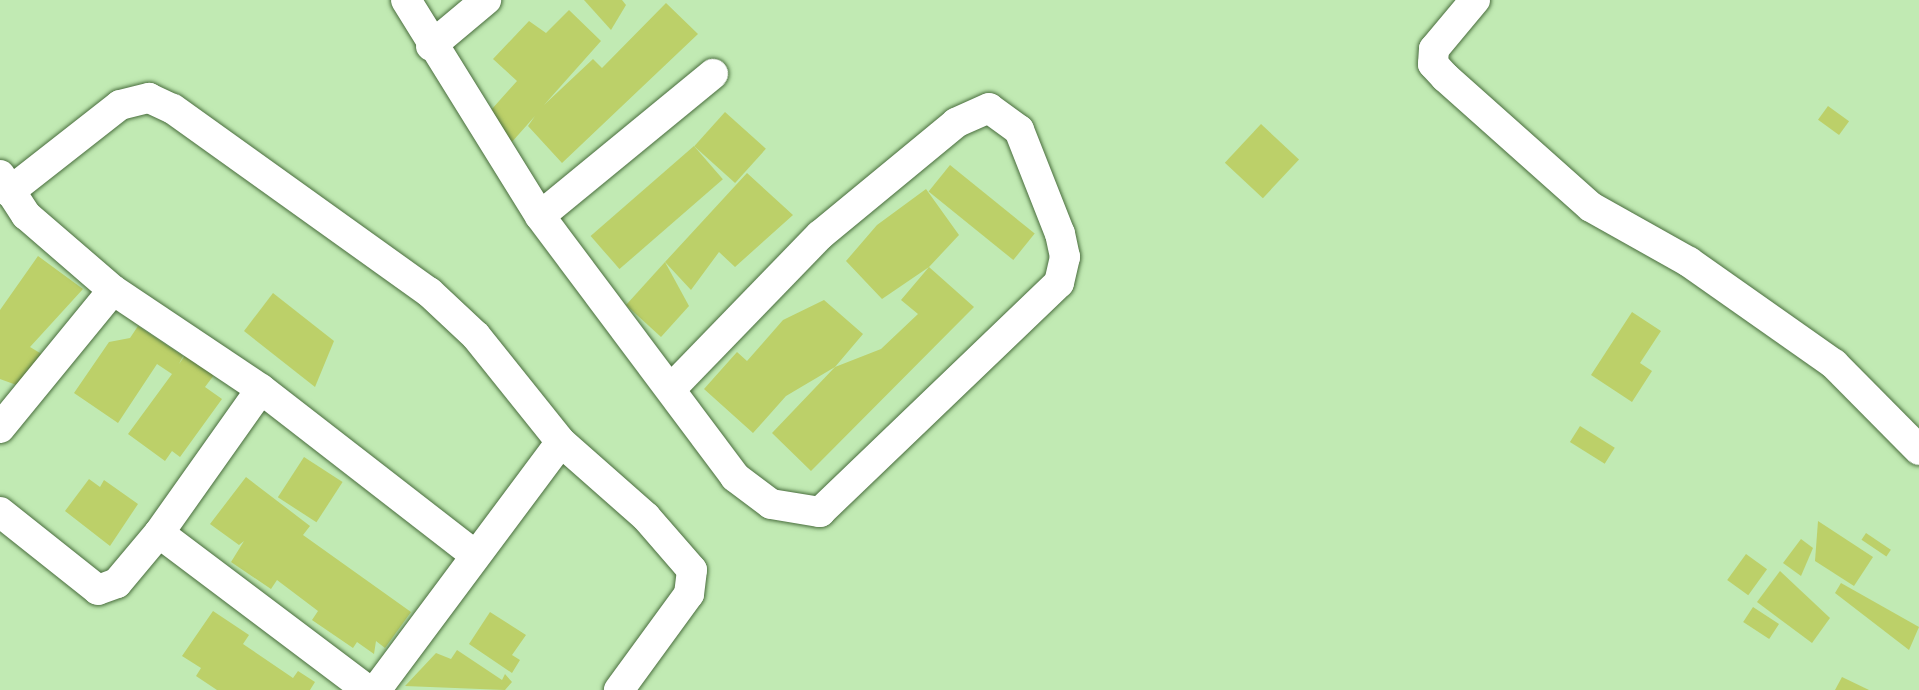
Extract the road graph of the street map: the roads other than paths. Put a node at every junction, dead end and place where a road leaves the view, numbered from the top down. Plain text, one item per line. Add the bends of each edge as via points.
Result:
1 (406, 0) edge
2 (486, 0) edge
3 (1475, 0) edge
4 (431, 46) junction
5 (713, 74) dead end
6 (5, 183) edge
7 (540, 216) junction
8 (113, 290) junction
9 (261, 389) junction
10 (671, 389) junction
11 (0, 428) edge
12 (561, 442) junction
13 (1919, 450) edge
14 (0, 512) edge
15 (159, 533) junction
16 (474, 554) junction
17 (367, 690) edge
18 (376, 690) edge
19 (619, 690) edge

1 - 4 street
2 - 4 street
3 - 13 street via 1434,49 1433,64 1445,77 1591,207 1689,262 1834,364
4 - 7 street
5 - 7 street
6 - 8 street
6 - 12 street via 120,105 149,98 173,109 429,292 476,336
7 - 10 street
8 - 9 street
8 - 11 street
9 - 15 street
9 - 16 street
10 - 10 street via 820,235 956,123 989,108 1019,130 1060,234 1065,257 1059,283 820,512 771,504 735,477
12 - 16 street
12 - 19 street via 646,517 692,570 689,594
14 - 15 street via 98,590 117,583
15 - 17 street
16 - 18 street

